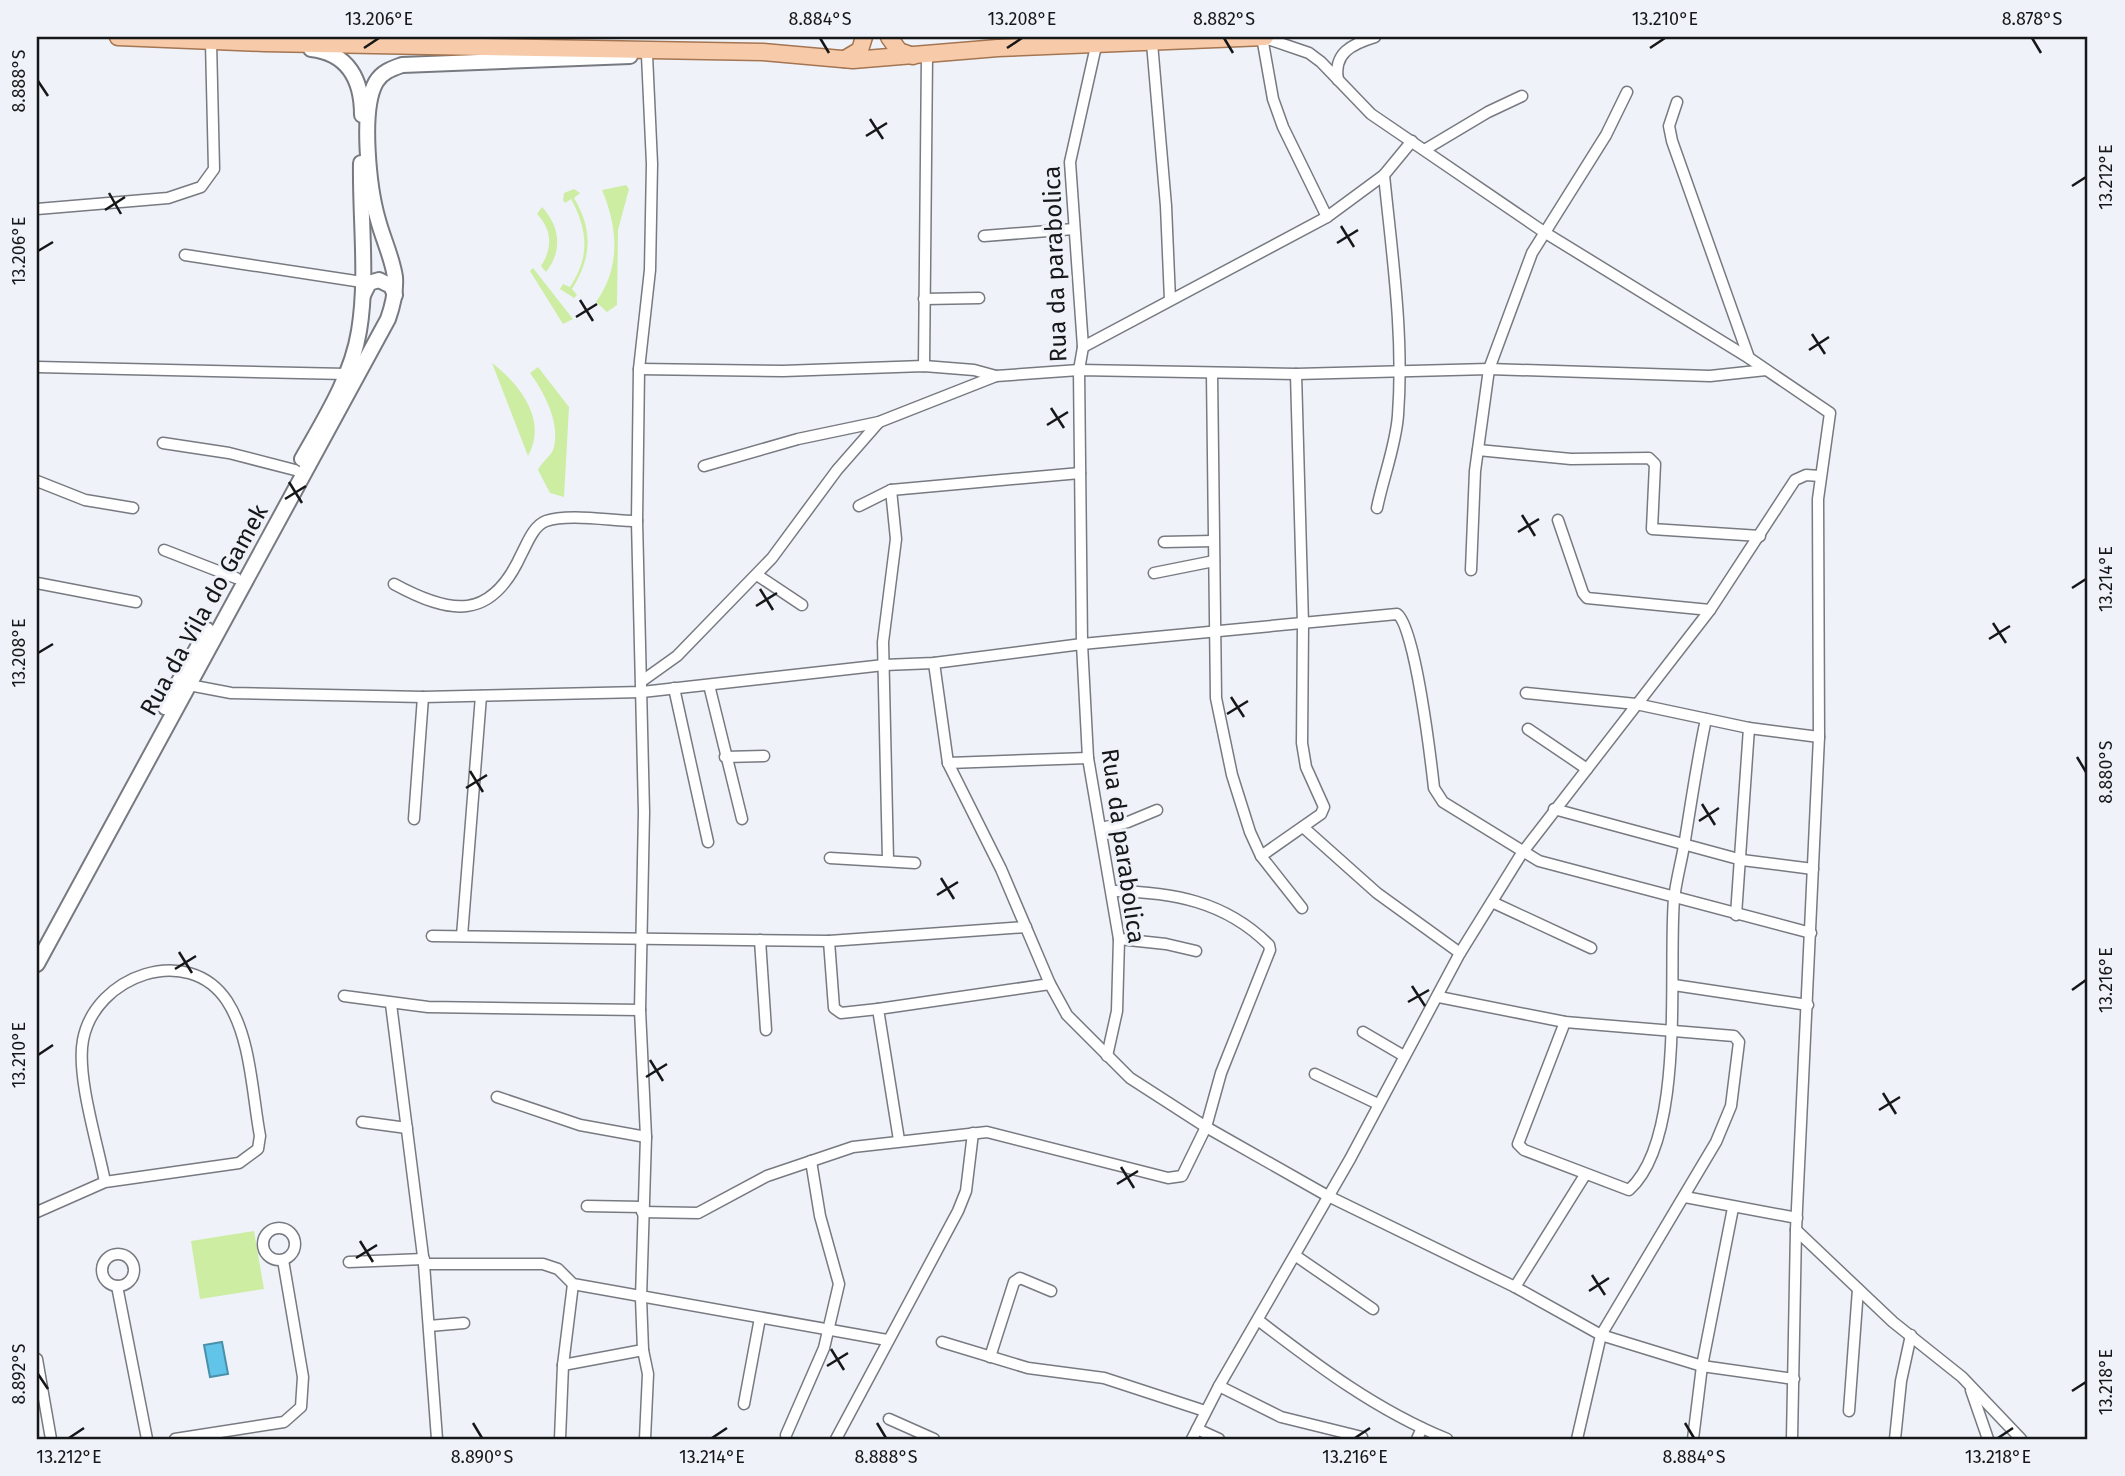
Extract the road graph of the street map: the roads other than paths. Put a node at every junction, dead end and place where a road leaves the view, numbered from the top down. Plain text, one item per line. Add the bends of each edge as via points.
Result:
1 (118, 37) edge
2 (864, 37) edge
3 (889, 37) edge
4 (1264, 37) edge
5 (1375, 37) edge
6 (212, 41) junction
7 (264, 43) junction
8 (1152, 43) junction
9 (1096, 46) junction
10 (690, 51) junction
11 (647, 55) junction
12 (921, 56) junction
13 (843, 60) junction
14 (1338, 81) junction
15 (1627, 92) dead end
16 (1522, 96) dead end
17 (1677, 102) dead end
18 (1412, 141) junction
19 (1426, 149) junction
20 (1384, 175) junction
21 (37, 209) edge
22 (1327, 217) junction
23 (1074, 229) junction
24 (1544, 232) junction
25 (984, 236) dead end
26 (185, 255) dead end
27 (363, 288) junction
28 (395, 296) junction
29 (979, 298) dead end
30 (924, 299) junction
31 (1170, 300) junction
32 (1083, 347) junction
33 (1749, 358) junction
34 (924, 366) junction
35 (37, 367) edge
36 (639, 369) junction
37 (1489, 369) junction
38 (1079, 370) junction
39 (1766, 370) junction
40 (1399, 371) junction
41 (1212, 373) junction
42 (346, 374) junction
43 (1296, 374) junction
44 (996, 376) junction
45 (879, 422) junction
46 (163, 443) dead end
47 (1478, 450) junction
48 (704, 466) dead end
49 (295, 471) junction
50 (1080, 473) junction
51 (1820, 476) junction
52 (37, 481) edge
53 (891, 490) junction
54 (859, 506) dead end
55 (133, 508) dead end
56 (1377, 508) dead end
57 (1558, 520) dead end
58 (638, 522) junction
59 (1760, 536) junction
60 (1213, 541) junction
61 (1164, 542) dead end
62 (164, 550) dead end
63 (1214, 561) junction
64 (1471, 570) dead end
65 (1154, 573) dead end
66 (757, 575) junction
67 (236, 578) junction
68 (37, 583) edge
69 (394, 584) dead end
70 (136, 602) dead end
71 (802, 605) dead end
72 (1710, 610) junction
73 (1303, 624) junction
74 (1215, 632) junction
75 (1082, 644) junction
76 (934, 663) junction
77 (884, 665) junction
78 (189, 685) junction
79 (709, 685) junction
80 (642, 687) junction
81 (674, 688) junction
82 (1526, 694) dead end
83 (481, 696) junction
84 (423, 697) junction
85 (1636, 704) junction
86 (1706, 719) junction
87 (1749, 728) junction
88 (1528, 729) dead end
89 (1819, 737) junction
90 (764, 756) dead end
91 (725, 757) junction
92 (1088, 758) junction
93 (948, 764) junction
94 (1587, 769) junction
95 (1554, 809) junction
96 (1157, 810) dead end
97 (414, 819) dead end
98 (742, 819) dead end
99 (1303, 827) junction
100 (1101, 828) junction
101 (708, 842) dead end
102 (1684, 846) junction
103 (1522, 853) junction
104 (1261, 856) junction
105 (830, 858) dead end
106 (888, 860) junction
107 (1742, 860) junction
108 (915, 863) dead end
109 (1813, 869) junction
110 (1113, 891) junction
111 (1674, 898) junction
112 (1492, 902) junction
113 (1302, 908) dead end
114 (1736, 915) junction
115 (1026, 927) junction
116 (1811, 933) junction
117 (432, 936) dead end
118 (462, 936) junction
119 (1119, 939) junction
120 (641, 940) junction
121 (760, 940) junction
122 (829, 941) junction
123 (37, 945) edge
124 (1591, 948) dead end
125 (1196, 951) dead end
126 (1460, 953) junction
127 (37, 964) edge
128 (1050, 984) junction
129 (1674, 985) junction
130 (344, 996) dead end
131 (1439, 997) junction
132 (391, 1004) junction
133 (1808, 1005) junction
134 (878, 1009) junction
135 (640, 1010) junction
136 (1565, 1022) junction
137 (766, 1030) dead end
138 (1363, 1032) dead end
139 (1672, 1033) junction
140 (1107, 1056) junction
141 (1404, 1056) junction
142 (1315, 1074) dead end
143 (497, 1097) dead end
144 (1378, 1104) junction
145 (362, 1122) dead end
146 (1206, 1127) junction
147 (407, 1128) junction
148 (973, 1133) junction
149 (646, 1138) junction
150 (899, 1140) junction
151 (811, 1161) junction
152 (1585, 1175) junction
153 (105, 1182) junction
154 (1326, 1195) junction
155 (1685, 1197) junction
156 (587, 1206) dead end
157 (1733, 1209) junction
158 (642, 1210) junction
159 (37, 1212) edge
160 (1797, 1218) junction
161 (1796, 1230) junction
162 (1296, 1256) junction
163 (283, 1260) dead end
164 (349, 1262) dead end
165 (424, 1262) junction
166 (573, 1284) junction
167 (117, 1286) dead end
168 (1515, 1287) junction
169 (1858, 1289) junction
170 (1051, 1291) dead end
171 (641, 1298) junction
172 (1373, 1309) dead end
173 (760, 1318) junction
174 (1258, 1320) junction
175 (464, 1323) dead end
176 (429, 1326) junction
177 (830, 1329) junction
178 (1601, 1335) junction
179 (1911, 1335) junction
180 (887, 1340) junction
181 (942, 1342) dead end
182 (643, 1350) junction
183 (990, 1357) junction
184 (37, 1359) edge
185 (563, 1364) junction
186 (1702, 1366) junction
187 (1794, 1379) junction
188 (1219, 1386) junction
189 (1971, 1388) junction
190 (744, 1404) dead end
191 (1205, 1411) junction
192 (1849, 1411) dead end
193 (889, 1419) dead end
194 (1422, 1428) junction
195 (1197, 1429) junction
196 (786, 1435) dead end
197 (1362, 1437) dead end
198 (51, 1439) edge
199 (148, 1439) edge
200 (175, 1439) edge
201 (438, 1439) edge
202 (560, 1439) edge
203 (645, 1439) edge
204 (836, 1439) edge
205 (934, 1439) edge
206 (1192, 1439) edge
207 (1219, 1439) edge
208 (1417, 1439) edge
209 (1447, 1439) edge
210 (1577, 1439) edge
211 (1693, 1439) edge
212 (1792, 1439) edge
213 (1895, 1439) edge
214 (1988, 1439) edge
215 (2021, 1439) edge

1 - 6 main road
2 - 13 main road via 860,50
3 - 12 main road via 899,51
4 - 8 main road
4 - 14 street via 1309,53
4 - 22 street via 1273,99
5 - 14 street via 1353,45 1340,57
6 - 7 main road
6 - 21 street via 214,169 201,187 168,198
7 - 10 main road
7 - 27 main road, Rua da Vila do Gamek via 323,50 341,58 357,80
8 - 9 main road
8 - 31 street
9 - 12 main road via 998,48
9 - 23 street, Rua da parabolica via 1070,162
10 - 11 main road
10 - 13 main road
11 - 28 main road, Rua da Vila do Gamek via 426,63 402,65 382,75 369,104 373,194 394,274
11 - 36 street via 650,256
12 - 13 main road
12 - 30 street
14 - 18 street via 1371,114
15 - 24 street via 1606,135
16 - 19 street
17 - 33 street via 1669,126 1672,141
18 - 19 street
18 - 20 street
19 - 24 street
20 - 22 street
20 - 40 street
22 - 31 street
23 - 25 street
23 - 32 street, Rua da parabolica
24 - 33 street
24 - 37 street via 1514,295
26 - 27 street
27 - 28 main road via 379,280 391,286
27 - 42 main road, Rua da Vila do Gamek via 359,332
28 - 78 main road, Rua da Vila do Gamek via 379,339
29 - 30 street
30 - 34 street
31 - 32 street
32 - 38 street, Rua da parabolica
33 - 39 street
34 - 36 street via 783,371
34 - 44 street
35 - 42 street
36 - 58 street
37 - 39 street via 1698,376
37 - 40 street
37 - 47 street
38 - 41 street
38 - 44 street
38 - 50 street, Rua da parabolica
39 - 51 street via 1830,413
40 - 43 street
40 - 56 street via 1397,427
41 - 43 street
41 - 60 street
42 - 49 main road, Rua da Vila do Gamek
43 - 73 street
44 - 45 street
45 - 48 street
45 - 66 street
46 - 49 street via 229,453
47 - 59 street via 1571,459 1649,458 1655,464 1652,530
47 - 64 street
49 - 67 main road, Rua da Vila do Gamek
50 - 53 street
50 - 75 street, Rua da parabolica
51 - 59 street via 1796,480
51 - 89 street
52 - 55 street via 85,500
53 - 54 street
53 - 77 street via 896,539 884,618
57 - 72 street via 1587,598
58 - 69 street via 543,522 510,580 495,594 468,607 417,597
58 - 80 street
59 - 72 street
60 - 61 street
60 - 63 street
62 - 67 street
63 - 65 street
63 - 74 street
66 - 71 street
66 - 80 street
67 - 123 main road, Rua da Vila do Gamek
68 - 70 street
72 - 85 street
73 - 74 street
73 - 99 street via 1302,743 1306,767 1324,807
73 - 103 street via 1403,617 1419,685 1434,788 1443,802
74 - 75 street
74 - 104 street via 1218,711 1241,809
75 - 76 street
75 - 92 street, Rua da parabolica
76 - 77 street
76 - 93 street
77 - 79 street
77 - 106 street
78 - 84 street via 231,693
78 - 127 main road, Rua da Vila do Gamek
79 - 81 street
79 - 91 street
80 - 81 street
80 - 83 street
80 - 120 street
81 - 101 street
82 - 85 street
83 - 84 street
83 - 118 street
84 - 97 street
85 - 86 street
85 - 94 street
86 - 87 street
86 - 102 street
87 - 89 street
87 - 107 street
88 - 94 street
89 - 109 street
90 - 91 street
91 - 98 street
92 - 93 street
92 - 100 street, Rua da parabolica
93 - 115 street
94 - 95 street
95 - 102 street
95 - 103 street
96 - 100 street
99 - 104 street
99 - 126 street via 1377,893
100 - 110 street, Rua da parabolica
102 - 107 street
102 - 111 street
103 - 111 street
103 - 112 street
104 - 113 street
105 - 106 street
106 - 108 street
107 - 109 street
107 - 114 street
109 - 116 street
110 - 119 street, Rua da parabolica
110 - 146 street via 1168,893 1198,900 1269,945
111 - 114 street
111 - 129 street
112 - 124 street
112 - 126 street
114 - 116 street
115 - 122 street
115 - 128 street
116 - 133 street
117 - 118 street
118 - 120 street
119 - 125 street
119 - 140 street, Rua da parabolica via 1116,1011
120 - 121 street
120 - 135 street
121 - 122 street
121 - 137 street
122 - 134 street via 834,1008 841,1013
126 - 131 street
128 - 134 street
128 - 140 street via 1067,1015
129 - 133 street
129 - 139 street
130 - 132 street
131 - 136 street
131 - 141 street
132 - 135 street
132 - 147 street
133 - 160 street
134 - 150 street
135 - 149 street
136 - 139 street
136 - 152 street via 1518,1143 1524,1150
138 - 141 street
139 - 152 street via 1660,1124 1649,1162 1629,1190
139 - 155 street via 1734,1035 1740,1042 1731,1106
140 - 146 street via 1130,1078
141 - 144 street
142 - 144 street
143 - 149 street via 580,1125
144 - 154 street
145 - 147 street
146 - 148 street via 1196,1153 1177,1179 1003,1134
146 - 154 street
147 - 165 street
148 - 150 street
148 - 180 street via 966,1191 958,1211
149 - 158 street
150 - 151 street via 853,1147
151 - 158 street via 766,1177 698,1213
151 - 177 street via 839,1284
152 - 168 street
153 - 153 street via 239,1163 258,1149 260,1136 236,1017 225,998 207,982 163,971 137,975 116,987 89,1022 83,1063
153 - 159 street
154 - 162 street
154 - 168 street
155 - 157 street
155 - 178 street
156 - 158 street
157 - 160 street
157 - 186 street
158 - 171 street
160 - 161 street
161 - 169 street
161 - 187 street
162 - 172 street
162 - 174 street
163 - 200 street via 303,1377 301,1406 284,1422
164 - 165 street
165 - 166 street via 536,1263 558,1269
165 - 176 street
166 - 171 street
166 - 185 street
167 - 199 street
168 - 178 street
169 - 179 street
169 - 192 street
170 - 183 street via 1020,1278 1014,1282
171 - 173 street
171 - 182 street
173 - 177 street
173 - 190 street
174 - 188 street
174 - 194 street via 1381,1409
175 - 176 street
176 - 201 street
177 - 180 street
177 - 196 street via 815,1376
178 - 186 street
178 - 210 street
179 - 189 street
179 - 213 street
180 - 204 street
181 - 183 street
182 - 185 street
182 - 203 street via 648,1374
183 - 191 street via 1028,1368 1104,1378
184 - 198 street
185 - 202 street
186 - 187 street
186 - 211 street
187 - 212 street
188 - 191 street
188 - 197 street via 1281,1416
189 - 214 street
189 - 215 street
191 - 195 street
193 - 205 street
194 - 208 street
194 - 209 street
195 - 206 street
195 - 207 street

